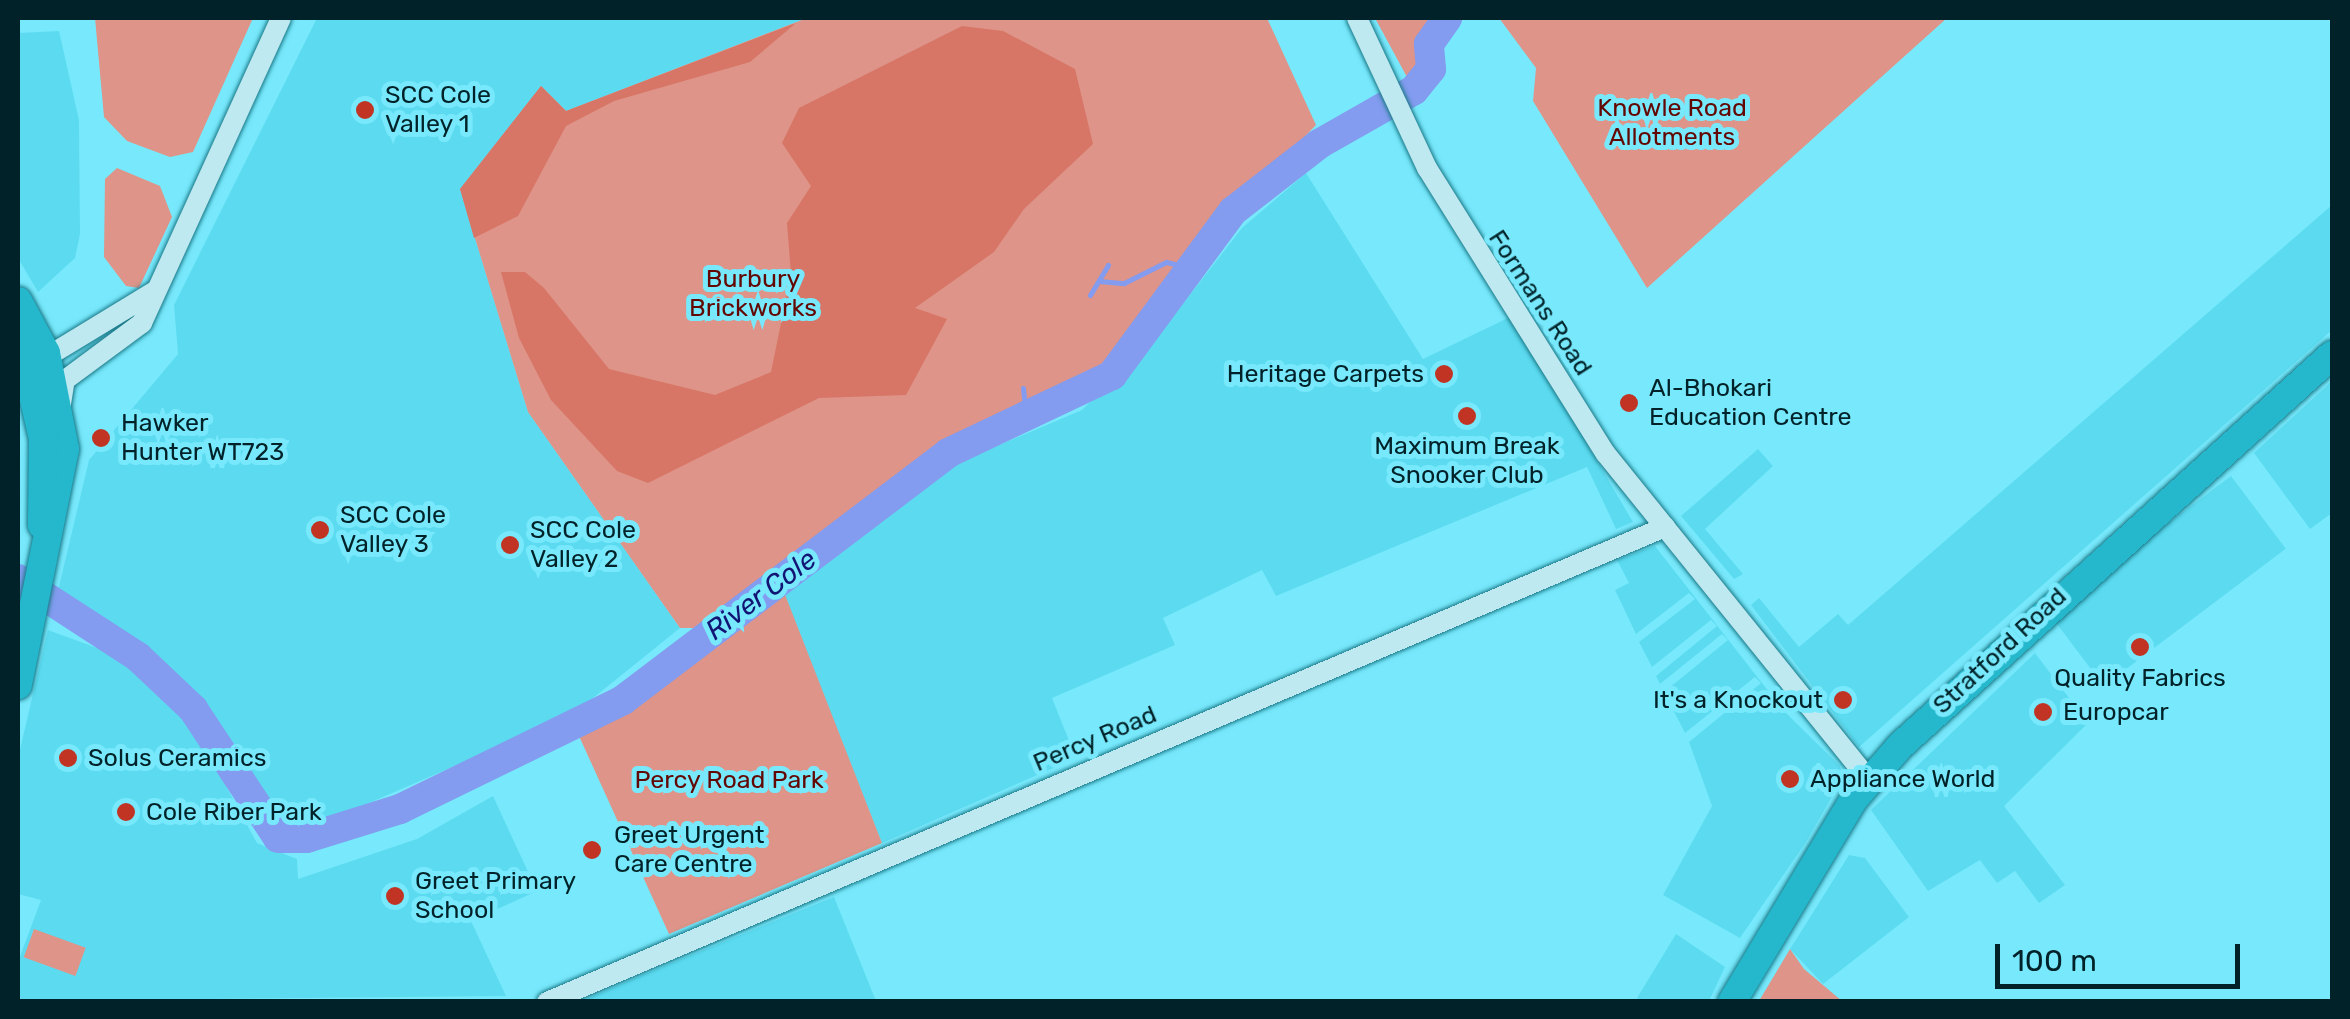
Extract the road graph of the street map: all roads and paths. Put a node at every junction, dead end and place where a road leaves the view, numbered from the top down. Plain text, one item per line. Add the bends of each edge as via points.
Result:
1 (281, 18) edge
2 (1357, 18) edge
3 (155, 291) junction
4 (18, 301) edge
5 (18, 332) edge
6 (46, 352) junction
7 (2332, 355) edge
8 (36, 387) junction
9 (61, 406) junction
10 (1665, 527) junction
11 (45, 554) junction
12 (18, 685) edge
13 (1869, 780) junction
14 (548, 1002) edge
15 (1732, 1002) edge

1 - 3 street
2 - 10 street, Formans Road via 1403,121 1606,454
3 - 6 street via 94,334
3 - 9 street via 142,323 118,348 65,380
4 - 6 highway
5 - 8 highway
6 - 8 street
6 - 9 highway
7 - 13 highway, Stratford Road via 2030,622
8 - 11 highway
9 - 11 highway via 64,484
10 - 13 street, Formans Road
10 - 14 street, Percy Road
11 - 12 highway
13 - 15 highway, Stratford Road

